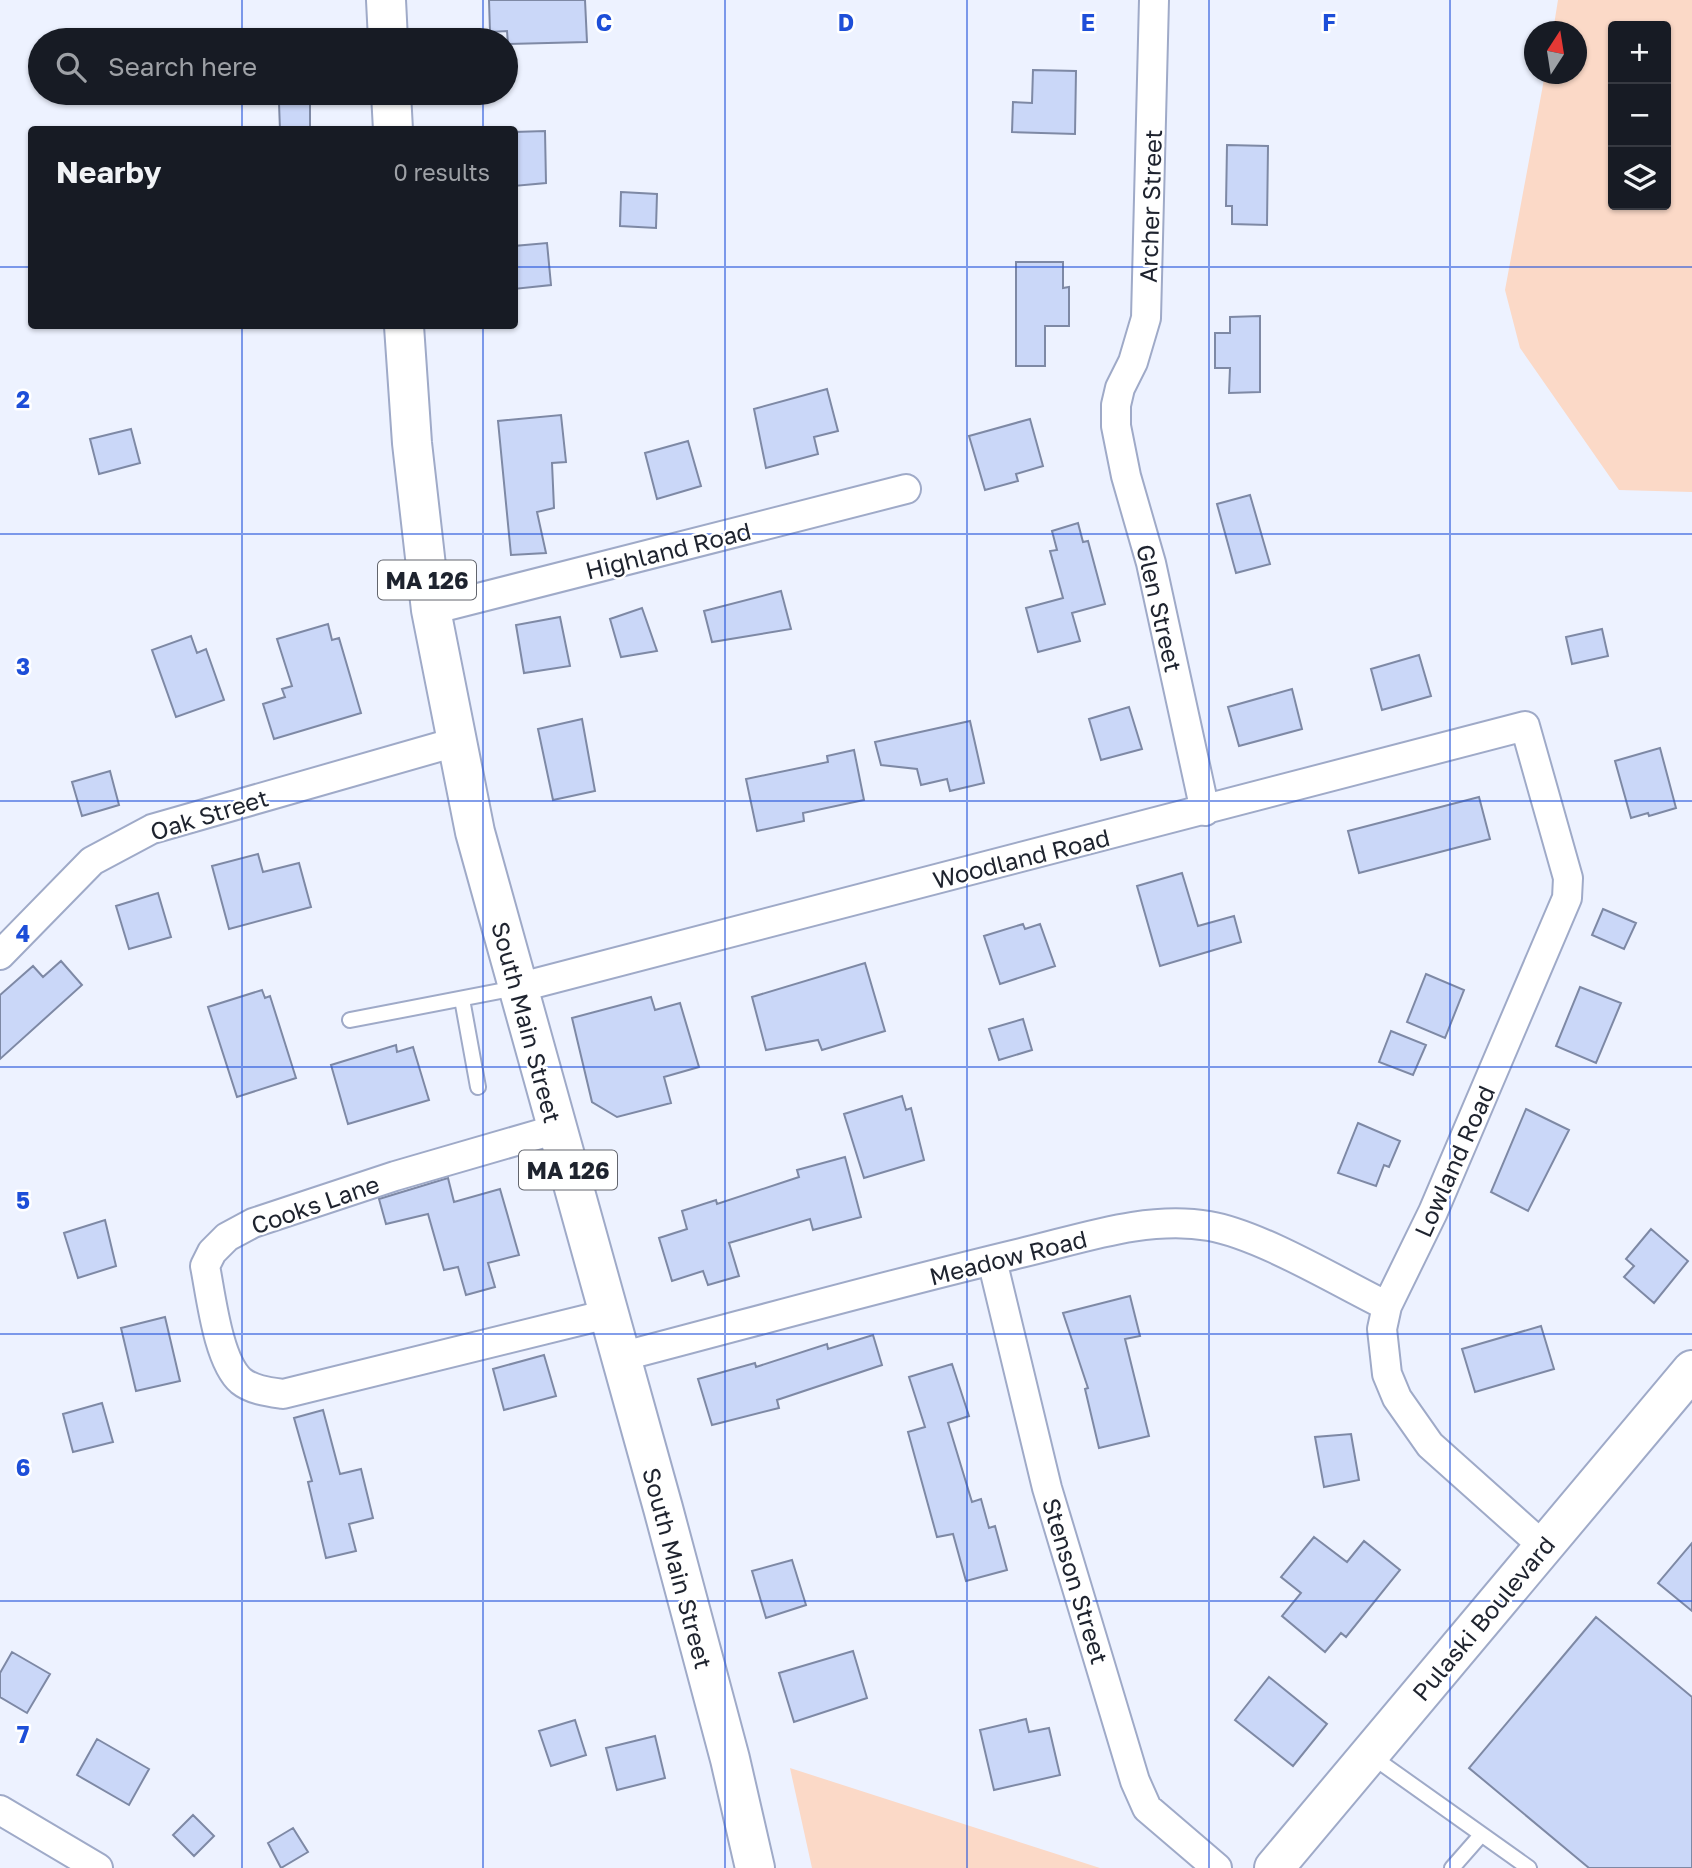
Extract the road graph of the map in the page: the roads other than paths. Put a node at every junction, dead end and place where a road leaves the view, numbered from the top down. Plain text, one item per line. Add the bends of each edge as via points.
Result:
1 (386, 0) edge
2 (1154, 0) edge
3 (387, 28) edge
4 (392, 105) edge
5 (393, 126) edge
6 (404, 329) edge
7 (1116, 405) joint
8 (906, 489) dead end
9 (430, 610) junction
10 (1525, 726) joint
11 (456, 742) junction
12 (1205, 811) junction
13 (0, 955) edge
14 (517, 988) junction
15 (462, 999) junction
16 (350, 1020) dead end
17 (478, 1087) dead end
18 (557, 1129) junction
19 (992, 1260) junction
20 (1387, 1306) junction
21 (608, 1314) junction
22 (620, 1357) junction
23 (1692, 1370) edge
24 (1543, 1546) junction
25 (1369, 1754) junction
26 (0, 1810) edge
27 (1480, 1835) junction
28 (98, 1868) edge
29 (755, 1868) edge
30 (1217, 1868) edge
31 (1274, 1868) edge
32 (1452, 1868) edge
33 (1529, 1868) edge

1 - 3 main road
2 - 7 street, Archer Street via 1146,318
4 - 5 main road
6 - 9 main road, South Main Street / MA 126
7 - 12 street, Glen Street via 1119,447 1152,563
8 - 9 street, Highland Road
9 - 11 main road, South Main Street / MA 126
10 - 12 street, Woodland Road
10 - 20 street, Lowland Road via 1568,878 1567,898 1433,1212
11 - 13 street, Oak Street via 152,829 92,861
11 - 14 main road, South Main Street / MA 126
12 - 14 street, Woodland Road
14 - 15 lane
14 - 18 main road, South Main Street / MA 126
15 - 16 lane
15 - 17 lane
18 - 21 main road, South Main Street / MA 126
18 - 21 street, Cooks Lane via 382,1180 253,1223 227,1237 205,1266 228,1363 241,1381 282,1394
19 - 20 street, Meadow Road via 1134,1227 1209,1226 1242,1235
19 - 22 street, Meadow Road
19 - 30 street, Stenson Street via 1047,1488 1135,1781 1147,1808
20 - 24 street, Lowland Road via 1382,1351 1397,1398 1430,1445
21 - 22 main road, South Main Street / MA 126
22 - 29 main road, South Main Street / MA 126 via 730,1759
23 - 24 main road, Pulaski Boulevard
24 - 25 main road, Pulaski Boulevard
25 - 27 lane
25 - 31 main road, Pulaski Boulevard
26 - 28 street
27 - 32 lane
27 - 33 lane

